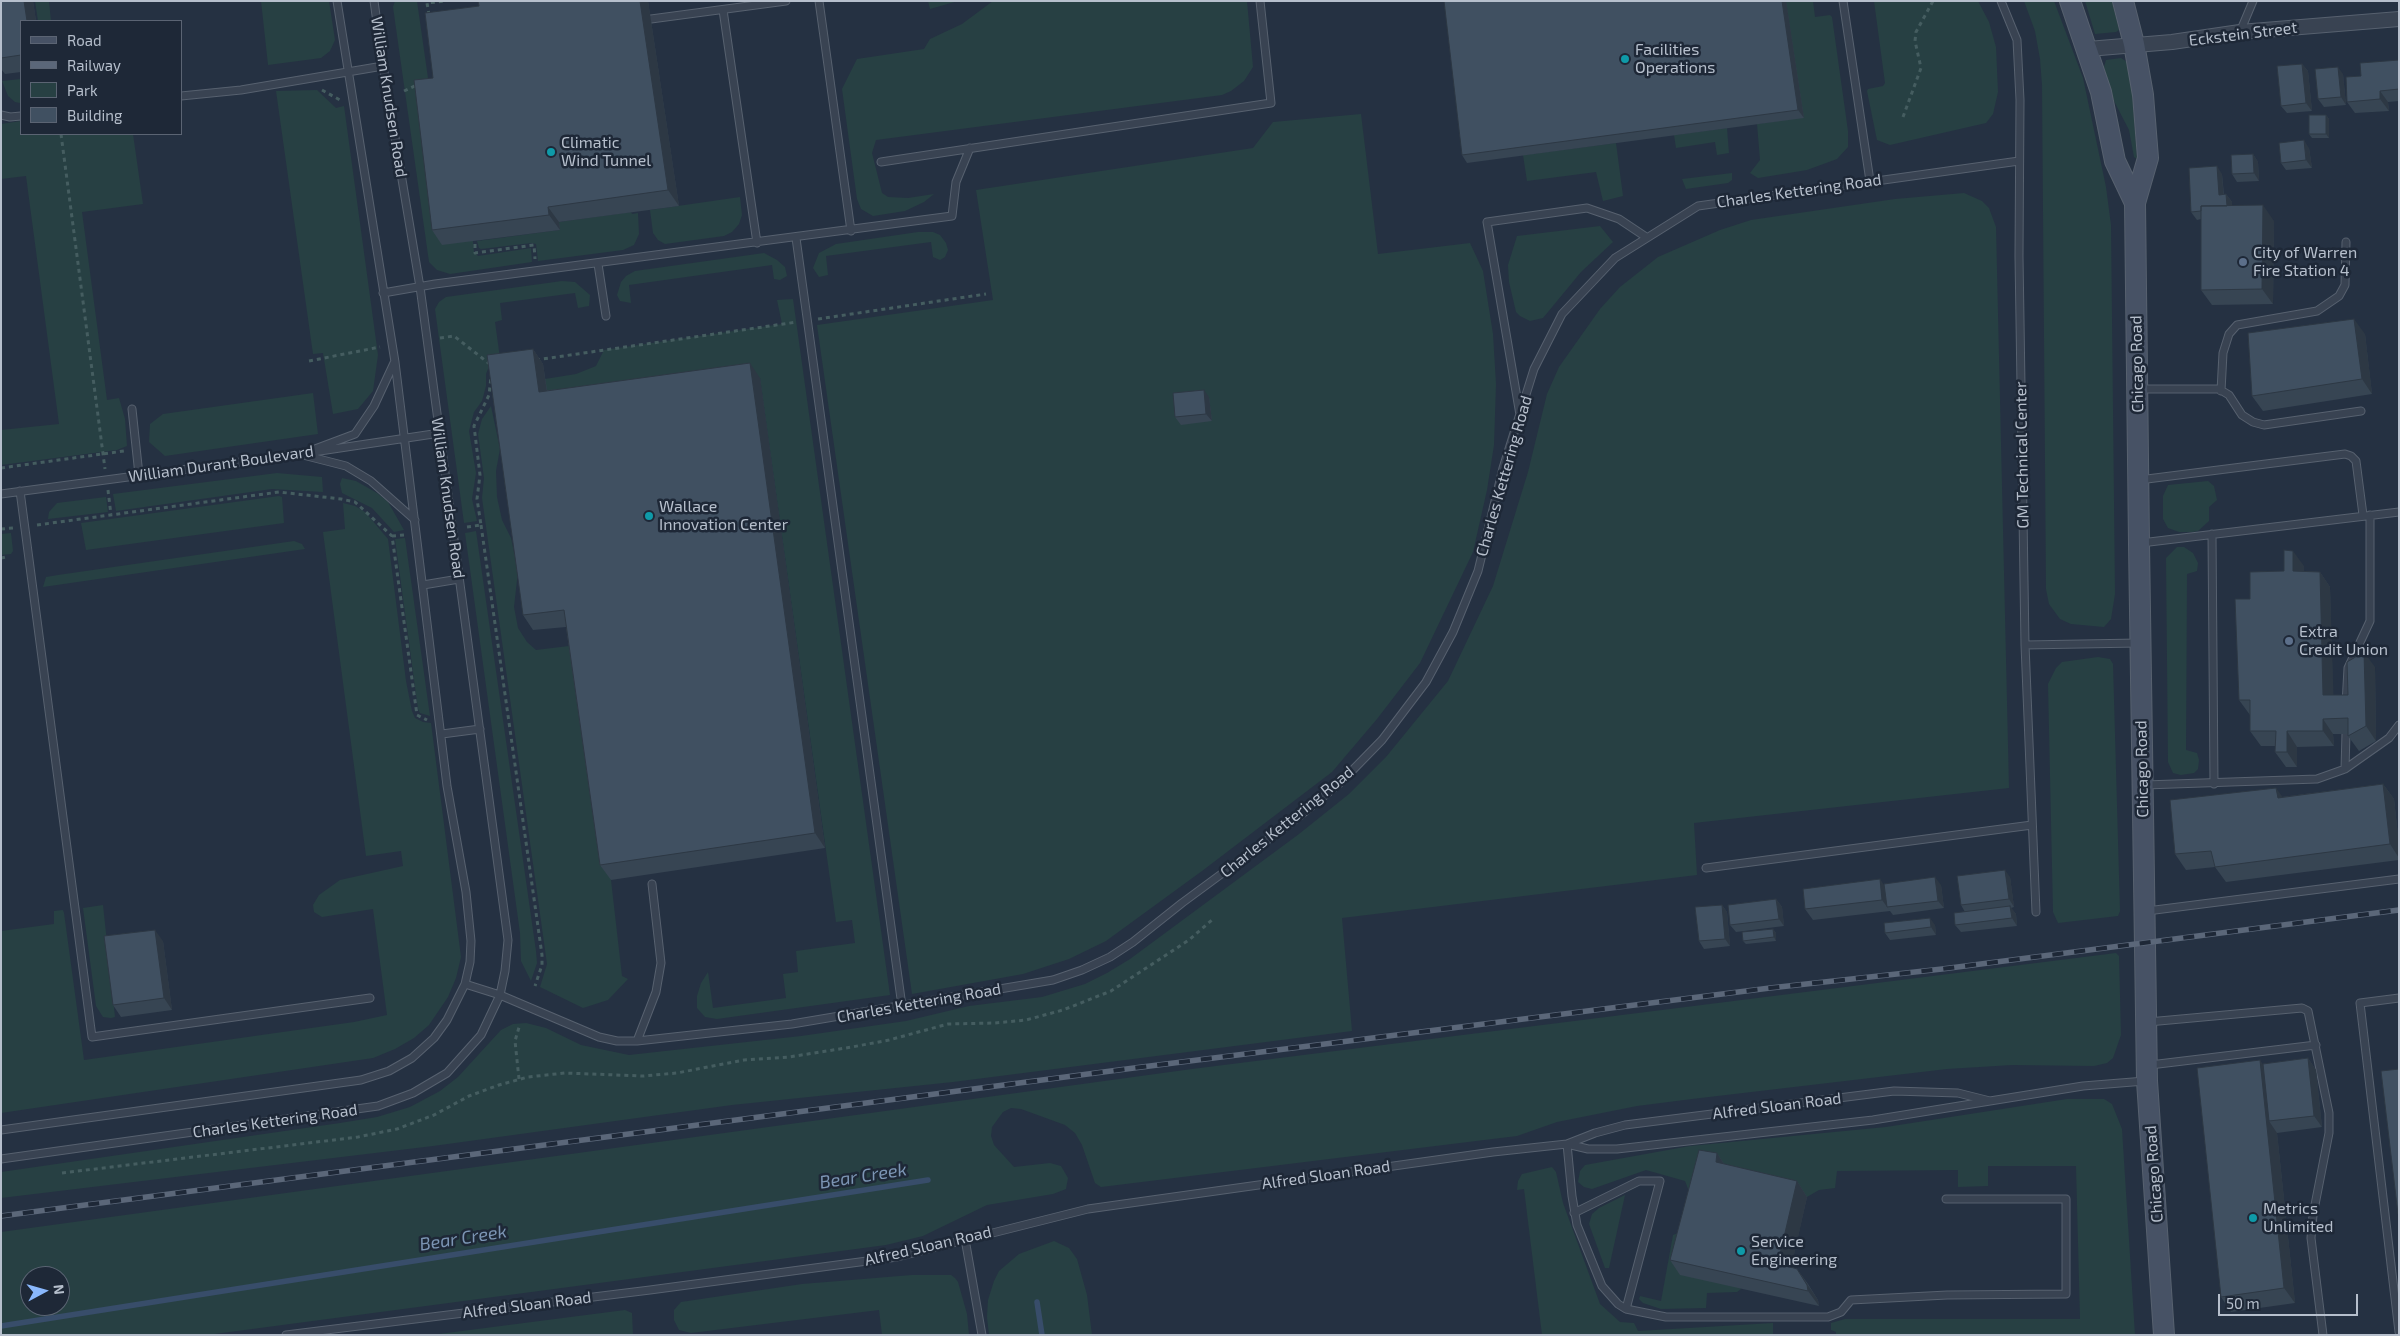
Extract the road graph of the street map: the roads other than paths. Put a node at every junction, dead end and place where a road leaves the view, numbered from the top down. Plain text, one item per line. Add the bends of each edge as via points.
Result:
1 (337, 1) edge
2 (374, 1) edge
3 (786, 1) edge
4 (818, 1) edge
5 (1260, 1) edge
6 (1843, 1) edge
7 (2001, 1) edge
8 (2070, 1) edge
9 (2123, 1) edge
10 (2253, 1) edge
11 (723, 10) junction
12 (651, 19) dead end
13 (2399, 19) edge
14 (2240, 32) junction
15 (2134, 44) junction
16 (2088, 50) junction
17 (383, 66) junction
18 (347, 72) junction
19 (182, 96) edge
20 (1, 114) edge
21 (20, 116) edge
22 (970, 148) junction
23 (882, 162) dead end
24 (2018, 162) junction
25 (1870, 181) junction
26 (2135, 203) junction
27 (851, 231) junction
28 (796, 238) junction
29 (1646, 238) junction
30 (2346, 242) dead end
31 (757, 243) junction
32 (598, 264) junction
33 (420, 287) junction
34 (384, 293) junction
35 (606, 316) dead end
36 (395, 362) junction
37 (2137, 389) junction
38 (2221, 390) junction
39 (132, 409) dead end
40 (2361, 411) dead end
41 (1520, 418) junction
42 (440, 433) junction
43 (404, 439) junction
44 (300, 454) junction
45 (139, 475) junction
46 (2139, 480) junction
47 (20, 491) junction
48 (1, 494) edge
49 (2399, 512) edge
50 (2367, 515) junction
51 (415, 520) junction
52 (2212, 534) junction
53 (2138, 544) junction
54 (459, 579) junction
55 (424, 585) junction
56 (2140, 643) junction
57 (2026, 644) junction
58 (2346, 710) edge
59 (2399, 725) edge
60 (480, 729) junction
61 (2346, 733) edge
62 (442, 734) junction
63 (2345, 769) junction
64 (2214, 784) junction
65 (2142, 786) junction
66 (2032, 825) junction
67 (1706, 868) dead end
68 (2399, 879) edge
69 (652, 884) dead end
70 (2144, 911) junction
71 (2036, 912) dead end
72 (465, 984) junction
73 (500, 995) junction
74 (370, 998) dead end
75 (2399, 998) edge
76 (902, 1006) junction
77 (2145, 1022) junction
78 (637, 1041) junction
79 (2316, 1045) junction
80 (2147, 1073) junction
81 (1990, 1101) junction
82 (1, 1130) edge
83 (1567, 1144) junction
84 (1, 1159) edge
85 (1946, 1199) dead end
86 (1574, 1212) junction
87 (965, 1239) junction
88 (2395, 1269) edge
89 (1626, 1309) junction
90 (2399, 1332) edge
91 (286, 1335) edge
92 (982, 1335) edge
93 (2164, 1335) edge
94 (2323, 1335) edge

1 - 18 lane
2 - 17 lane, William Knudsen Road
3 - 11 lane
4 - 27 lane
5 - 22 lane via 1271,103
6 - 25 lane
7 - 24 lane, GM Technical Center via 2017,40 2020,100
8 - 16 main road, Chicago Road
9 - 15 main road, Chicago Road
10 - 14 lane
11 - 12 lane
11 - 31 lane
13 - 14 street, Eckstein Street
14 - 15 street, Eckstein Street
15 - 16 street, Eckstein Street
15 - 26 main road, Chicago Road via 2143,95 2148,158
16 - 26 main road, Chicago Road via 2101,92 2114,161
17 - 18 lane
17 - 33 lane, William Knudsen Road
18 - 19 lane via 241,90
18 - 34 lane
20 - 21 lane
22 - 23 lane
22 - 27 lane via 956,182 952,216
24 - 25 lane, Charles Kettering Road
24 - 57 lane, GM Technical Center
25 - 29 lane, Charles Kettering Road via 1698,206
26 - 37 main road, Chicago Road
27 - 28 lane
28 - 31 lane
28 - 76 lane
29 - 41 lane, Charles Kettering Road via 1615,258 1562,314 1534,369
29 - 41 lane via 1619,220 1587,208 1487,222
30 - 38 lane via 2345,285 2339,296 2317,311 2237,325 2223,353
31 - 32 lane
32 - 33 lane
32 - 35 lane
33 - 34 lane
33 - 42 lane, William Knudsen Road
34 - 36 lane
36 - 43 lane
36 - 44 lane via 374,406 355,434
37 - 38 lane
37 - 46 main road, Chicago Road
38 - 40 lane via 2229,395 2242,415 2264,425
39 - 45 lane
41 - 76 lane, Charles Kettering Road via 1503,468 1478,571 1453,632 1420,689 1382,740 1342,782 1110,957 1053,980
42 - 43 lane, William Durant Boulevard
42 - 54 lane, William Knudsen Road
43 - 44 lane, William Durant Boulevard
43 - 51 lane
44 - 45 lane, William Durant Boulevard
44 - 51 lane via 346,466 371,481
45 - 47 lane, William Durant Boulevard
46 - 50 lane via 2344,454 2356,461
46 - 53 main road, Chicago Road
47 - 48 lane, William Durant Boulevard
47 - 74 lane via 92,1037
49 - 50 lane
50 - 52 lane
50 - 58 lane via 2370,621 2348,668
51 - 55 lane
52 - 53 lane
52 - 64 lane
53 - 56 main road, Chicago Road
54 - 55 lane
54 - 60 lane, William Knudsen Road
55 - 62 lane
56 - 57 lane
56 - 65 main road, Chicago Road
57 - 66 lane, GM Technical Center
59 - 63 lane via 2389,738
60 - 62 lane
60 - 73 lane, William Knudsen Road via 508,940
61 - 63 lane
62 - 72 lane via 471,941
63 - 64 lane via 2317,779
64 - 65 lane
65 - 70 main road, Chicago Road
66 - 67 lane
66 - 71 lane, GM Technical Center
68 - 70 lane
69 - 78 lane via 661,963 656,992
70 - 77 main road, Chicago Road
72 - 73 lane, Charles Kettering Road
72 - 82 lane, Charles Kettering Road via 447,1020 419,1052 389,1071 361,1080
73 - 78 lane, Charles Kettering Road via 599,1037
73 - 84 lane, Charles Kettering Road via 481,1035 447,1073 413,1093 378,1106
75 - 88 lane via 2360,1003
76 - 78 lane, Charles Kettering Road via 792,1024
77 - 79 lane via 2302,1008 2308,1011
77 - 80 main road, Chicago Road
79 - 80 lane, Alfred Sloan Road
79 - 94 lane via 2329,1113 2329,1133 2311,1238
80 - 81 lane, Alfred Sloan Road
80 - 93 main road, Chicago Road
81 - 83 lane, Alfred Sloan Road via 1872,1120 1617,1149 1588,1150
81 - 83 lane, Alfred Sloan Road via 1958,1094 1894,1091 1624,1125
83 - 86 lane
83 - 87 lane, Alfred Sloan Road via 1088,1209
85 - 89 lane via 2066,1198 2066,1294 1850,1300 1841,1312 1811,1318 1666,1317
86 - 89 lane via 1602,1286
86 - 89 lane via 1640,1181 1660,1181
87 - 91 lane, Alfred Sloan Road via 897,1257
87 - 92 lane
88 - 90 lane

